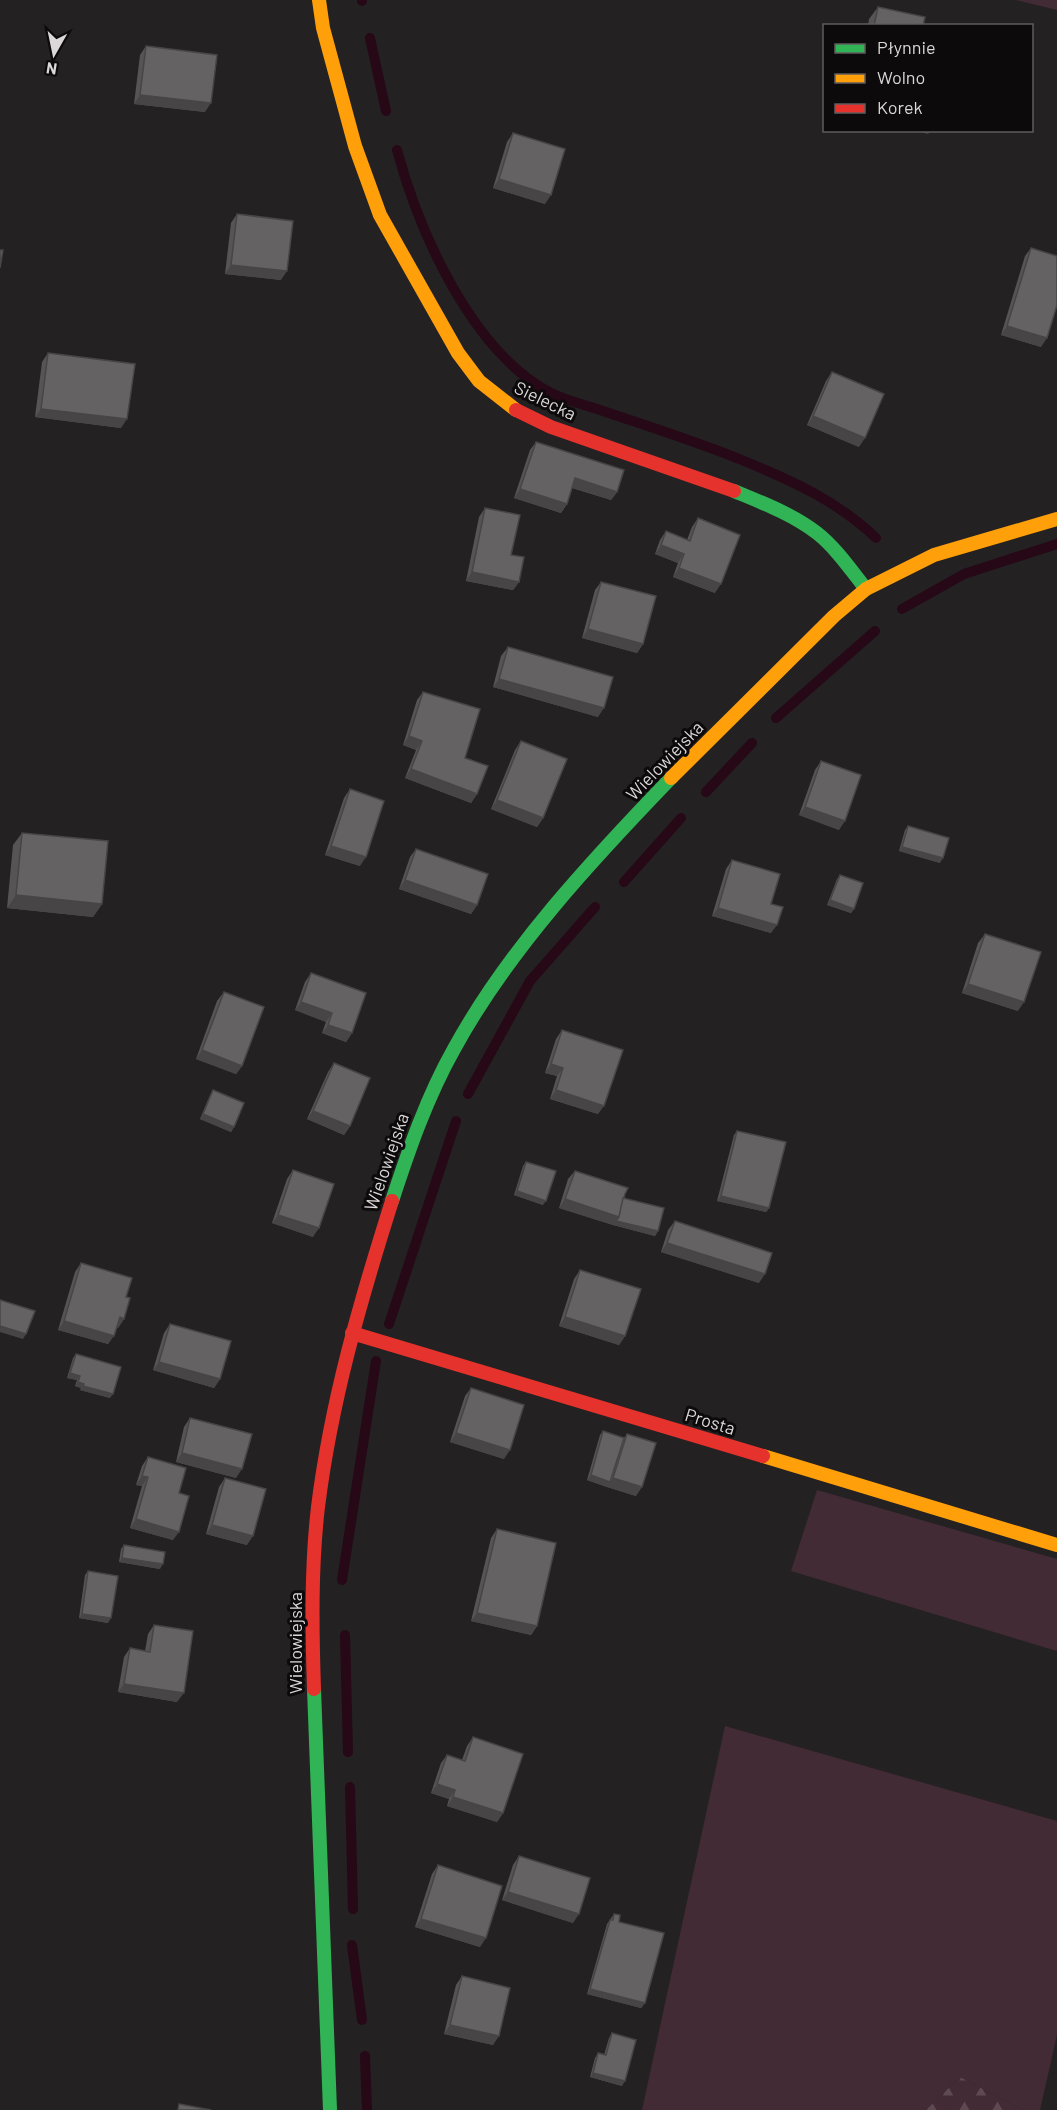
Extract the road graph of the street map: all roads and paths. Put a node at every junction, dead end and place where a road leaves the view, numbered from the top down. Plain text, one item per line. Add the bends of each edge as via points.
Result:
1 (319, 0) edge
2 (1057, 519) edge
3 (866, 589) junction
4 (352, 1333) junction
5 (1057, 1545) edge
6 (330, 2110) edge

1 - 3 street, Sielecka via 355,146 380,215 458,353 479,381 512,408 551,427 723,487 795,519 818,534
2 - 3 street, Wielowiejska via 934,555
3 - 4 street, Wielowiejska via 753,696 604,849 521,947 466,1027 429,1097 370,1268
4 - 5 street, Prosta
4 - 6 street, Wielowiejska via 324,1468 314,1568 313,1649

